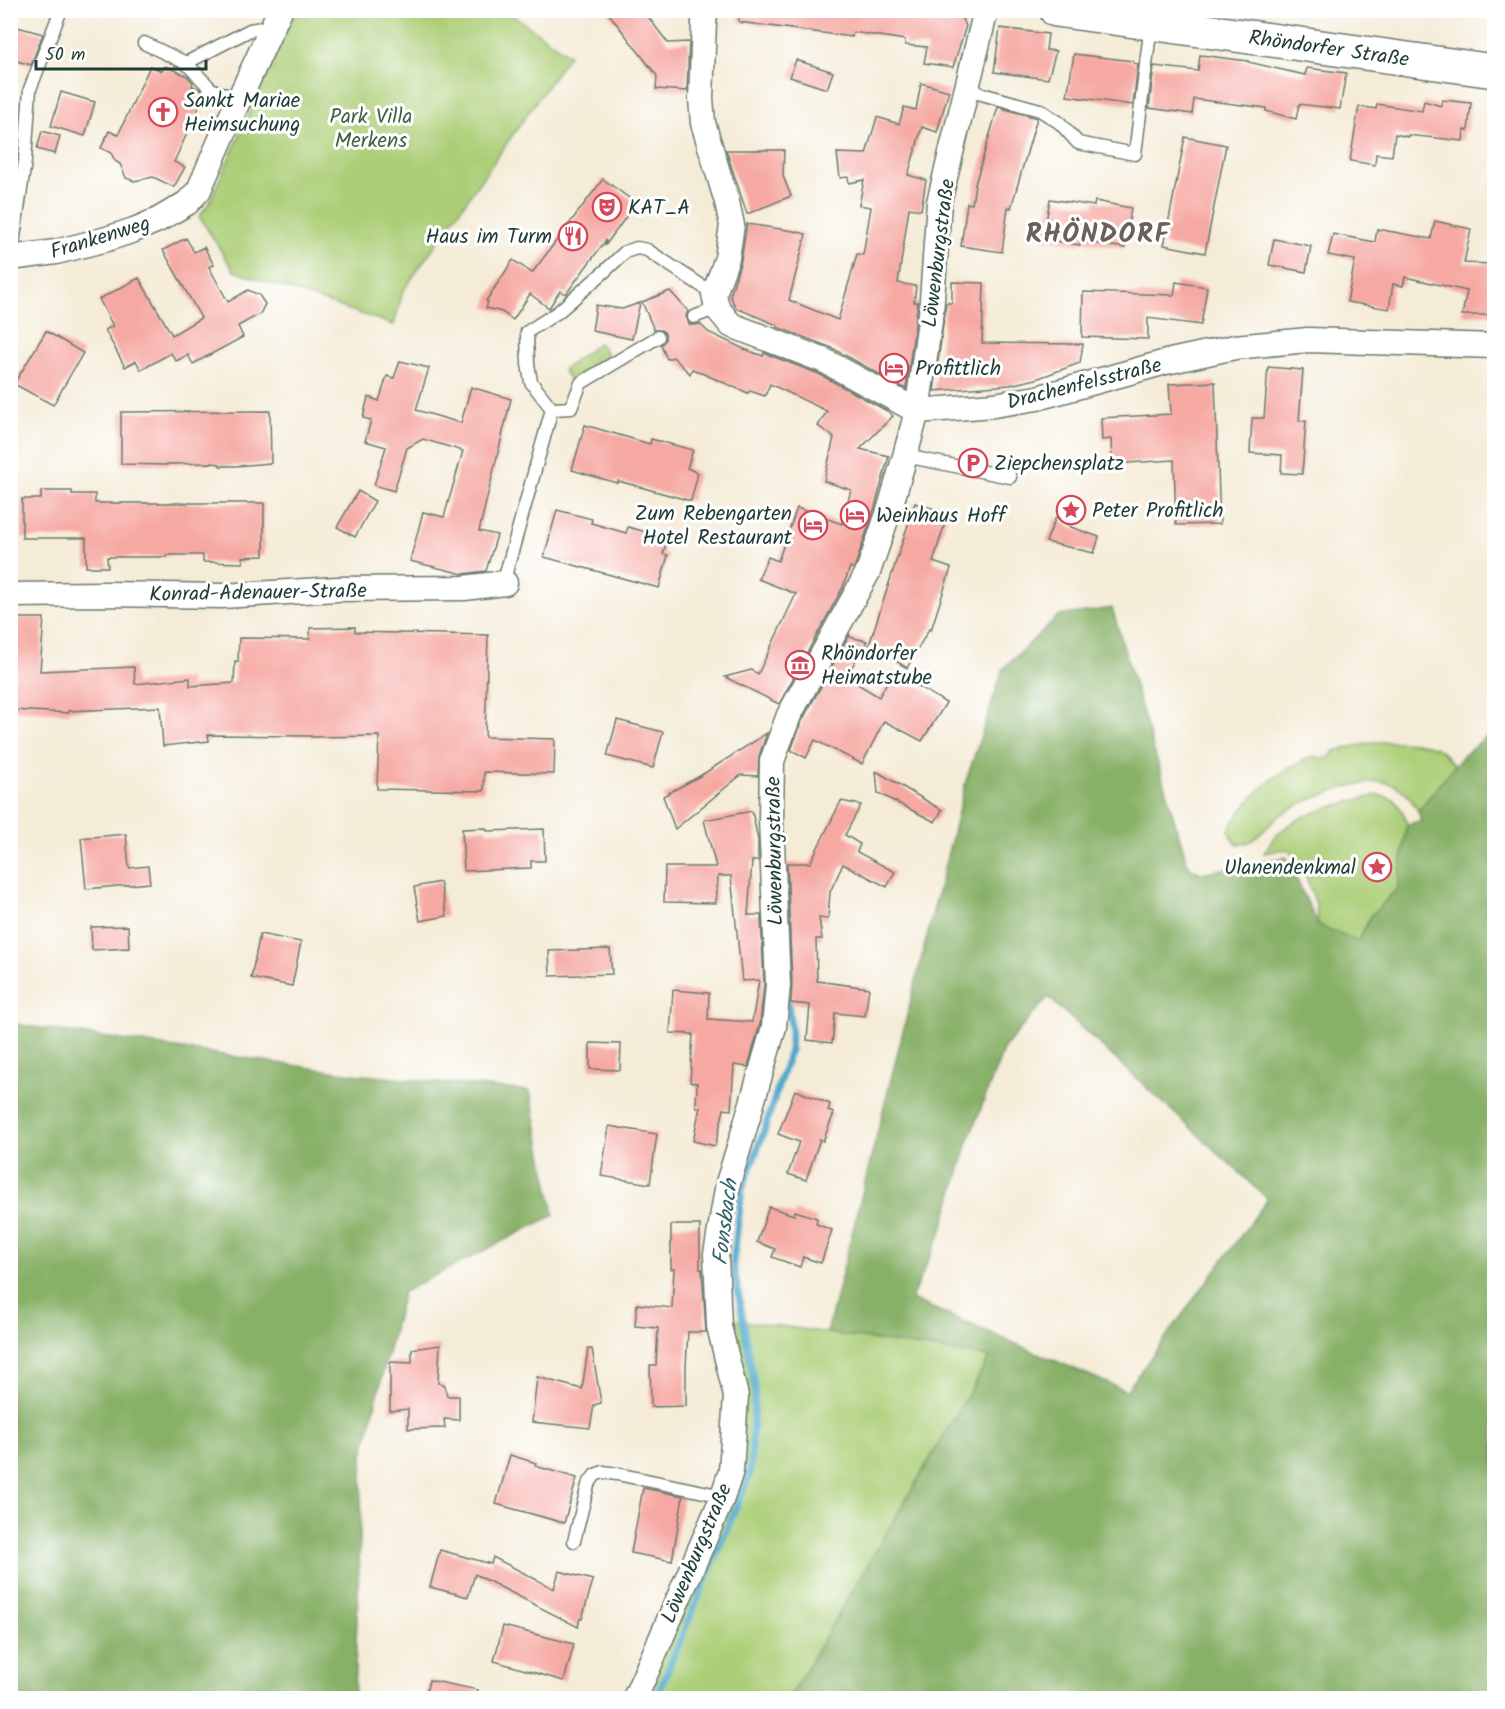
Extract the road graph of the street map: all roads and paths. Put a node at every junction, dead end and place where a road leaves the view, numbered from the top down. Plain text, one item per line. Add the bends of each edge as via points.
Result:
1 (54, 10) edge
2 (706, 10) edge
3 (986, 10) edge
4 (1056, 10) edge
5 (277, 18) edge
6 (1145, 19) edge
7 (144, 42) dead end
8 (186, 63) junction
9 (1494, 71) edge
10 (967, 90) junction
11 (239, 100) junction
12 (11, 258) edge
13 (716, 301) junction
14 (694, 318) dead end
15 (658, 337) dead end
16 (1494, 346) edge
17 (552, 409) junction
18 (917, 411) junction
19 (905, 456) junction
20 (1010, 477) dead end
21 (505, 583) joint
22 (10, 595) edge
23 (723, 1496) junction
24 (574, 1541) dead end
25 (635, 1698) edge

1 - 12 lane, Frankenweg via 59,15 30,89 25,161
2 - 13 street via 703,123 732,225
3 - 10 street, Löwenburgstraße
4 - 6 main road, Rhöndorfer Straße
5 - 8 lane
5 - 11 street, Frankenweg
6 - 9 main road, Rhöndorfer Straße
6 - 10 lane via 1135,154 1078,143 1060,123 1040,110
7 - 8 lane
8 - 11 lane via 211,89
10 - 18 street, Löwenburgstraße via 939,202 931,314
11 - 12 street, Frankenweg via 199,190 186,203 158,220 107,239
13 - 14 lane
13 - 17 lane via 647,250 625,252 558,312 527,332 531,382
13 - 18 street via 731,325 825,361
15 - 17 lane via 581,383 571,408
16 - 18 street, Drachenfelsstraße via 1308,340 1235,347 1037,398
17 - 21 lane
18 - 19 street, Löwenburgstraße
19 - 20 lane
19 - 23 street, Löwenburgstraße via 868,572 789,715 772,761 778,985 774,1027 728,1183 716,1254 719,1326 736,1396 731,1471
21 - 22 street, Konrad-Adenauer-Straße via 464,588 337,589 222,596
23 - 24 lane via 603,1472 588,1485
23 - 25 street, Löwenburgstraße

